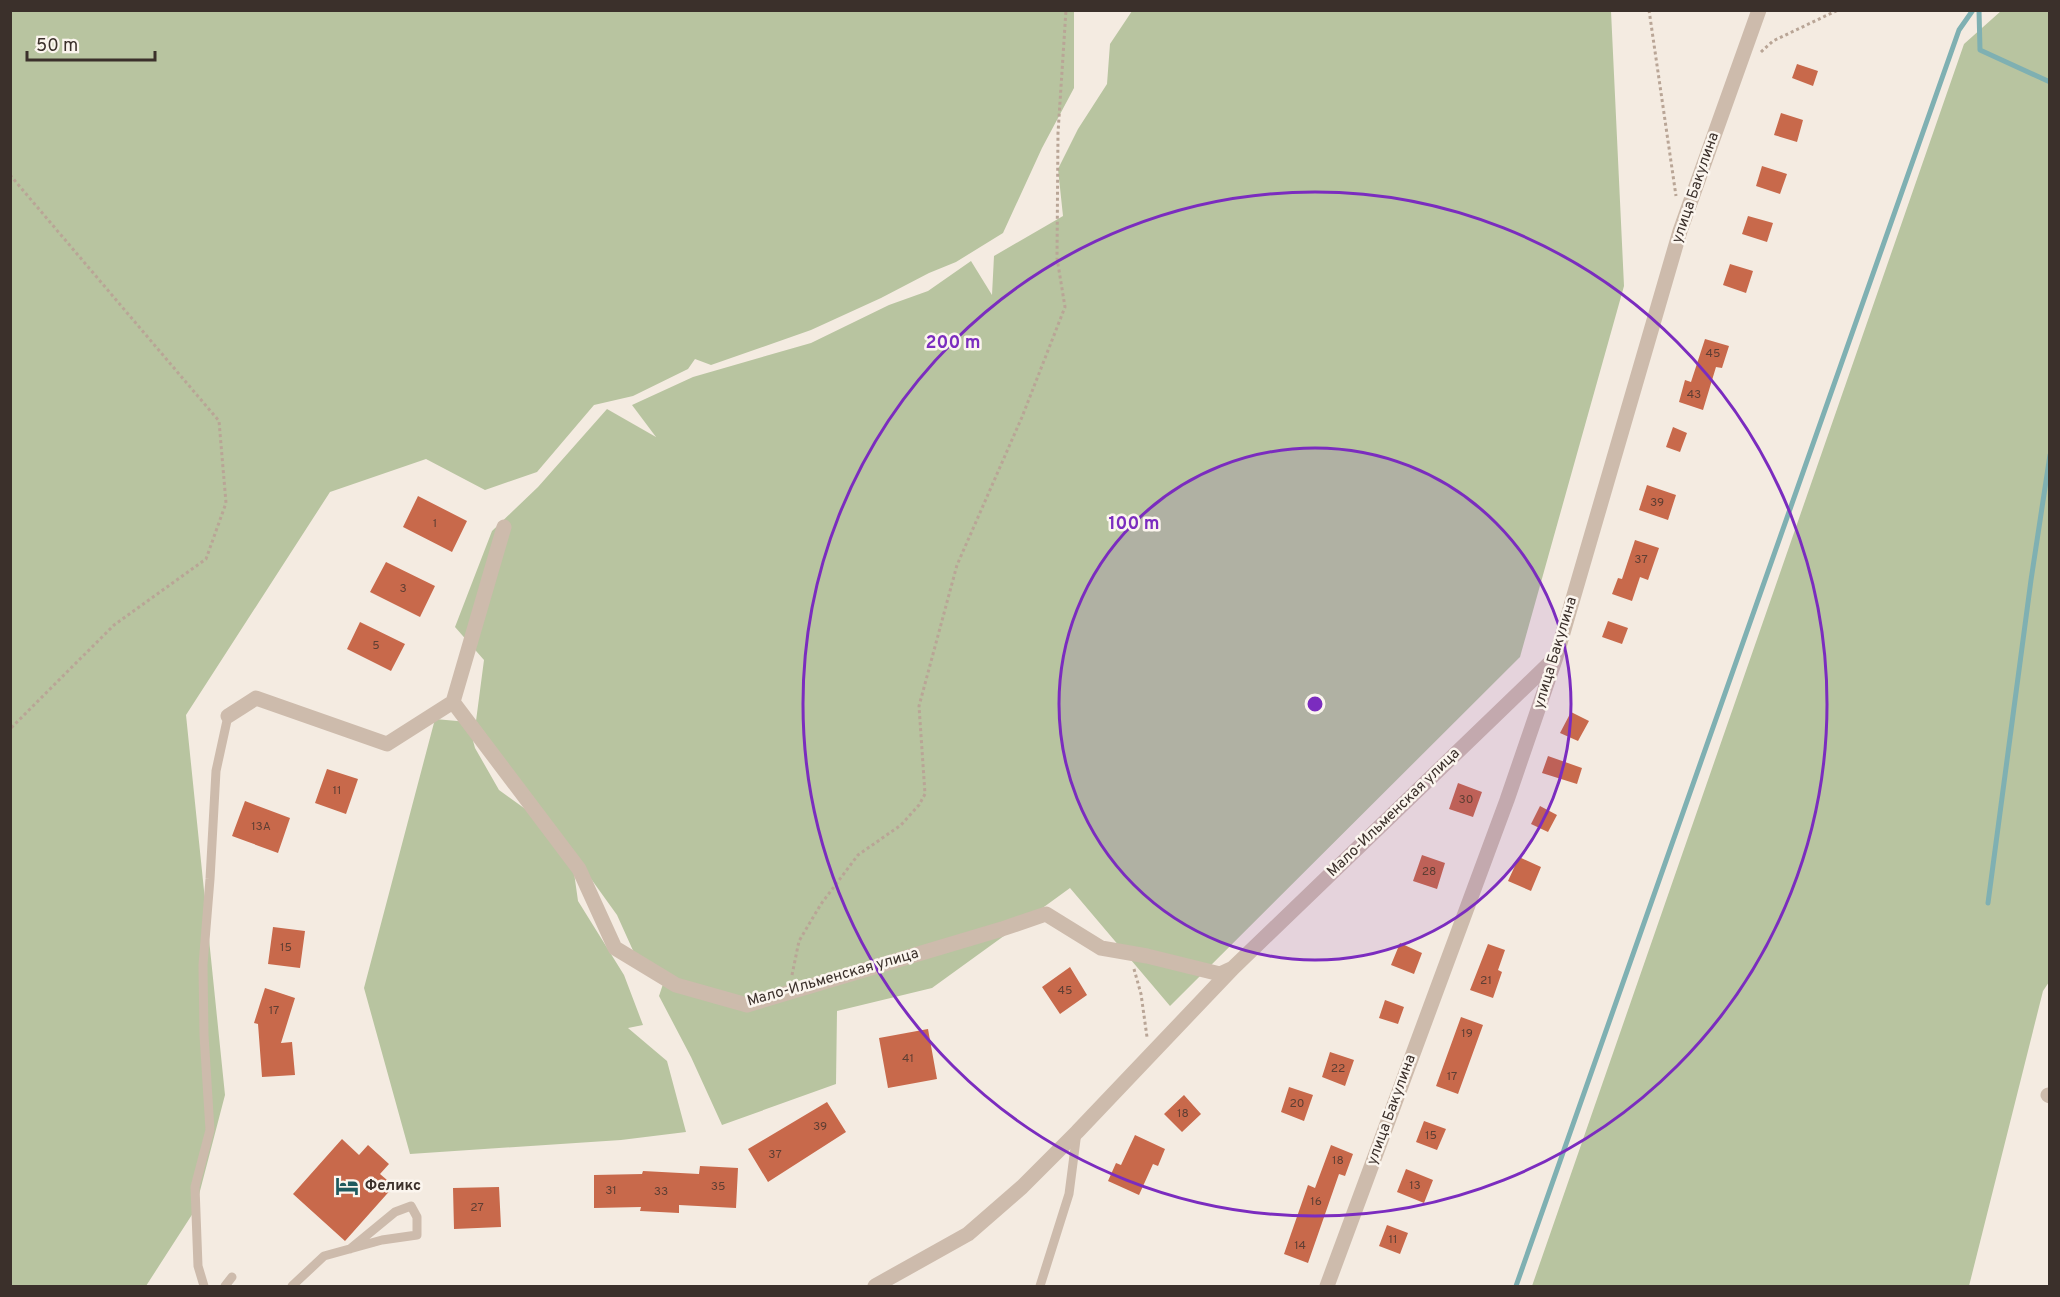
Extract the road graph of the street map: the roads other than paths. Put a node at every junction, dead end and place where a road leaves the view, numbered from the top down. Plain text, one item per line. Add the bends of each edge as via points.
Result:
1 (1759, 10) edge
2 (504, 527) dead end
3 (1556, 657) junction
4 (453, 702) junction
5 (228, 716) joint
6 (1233, 969) junction
7 (1077, 1132) junction
8 (350, 1249) junction
9 (232, 1277) dead end
10 (204, 1287) edge
11 (225, 1287) edge
12 (291, 1287) edge
13 (875, 1287) edge
14 (1040, 1287) edge
15 (1327, 1287) edge

1 - 3 street, улица Бакулина via 1680,231
2 - 4 street
3 - 6 street, Мало-Ильменская улица
3 - 15 street, улица Бакулина
4 - 5 street via 387,744 255,698
4 - 6 street, Мало-Ильменская улица via 579,869 615,948 676,985 747,1005 1046,914 1101,948 1220,975
5 - 10 lane via 216,771 203,965 210,1130 195,1187 198,1266
6 - 7 street, Мало-Ильменская улица
7 - 13 street, Мало-Ильменская улица via 968,1234
7 - 14 lane via 1069,1194
8 - 8 lane via 417,1235 417,1217 411,1206 395,1212
8 - 12 lane via 324,1256
9 - 11 lane

